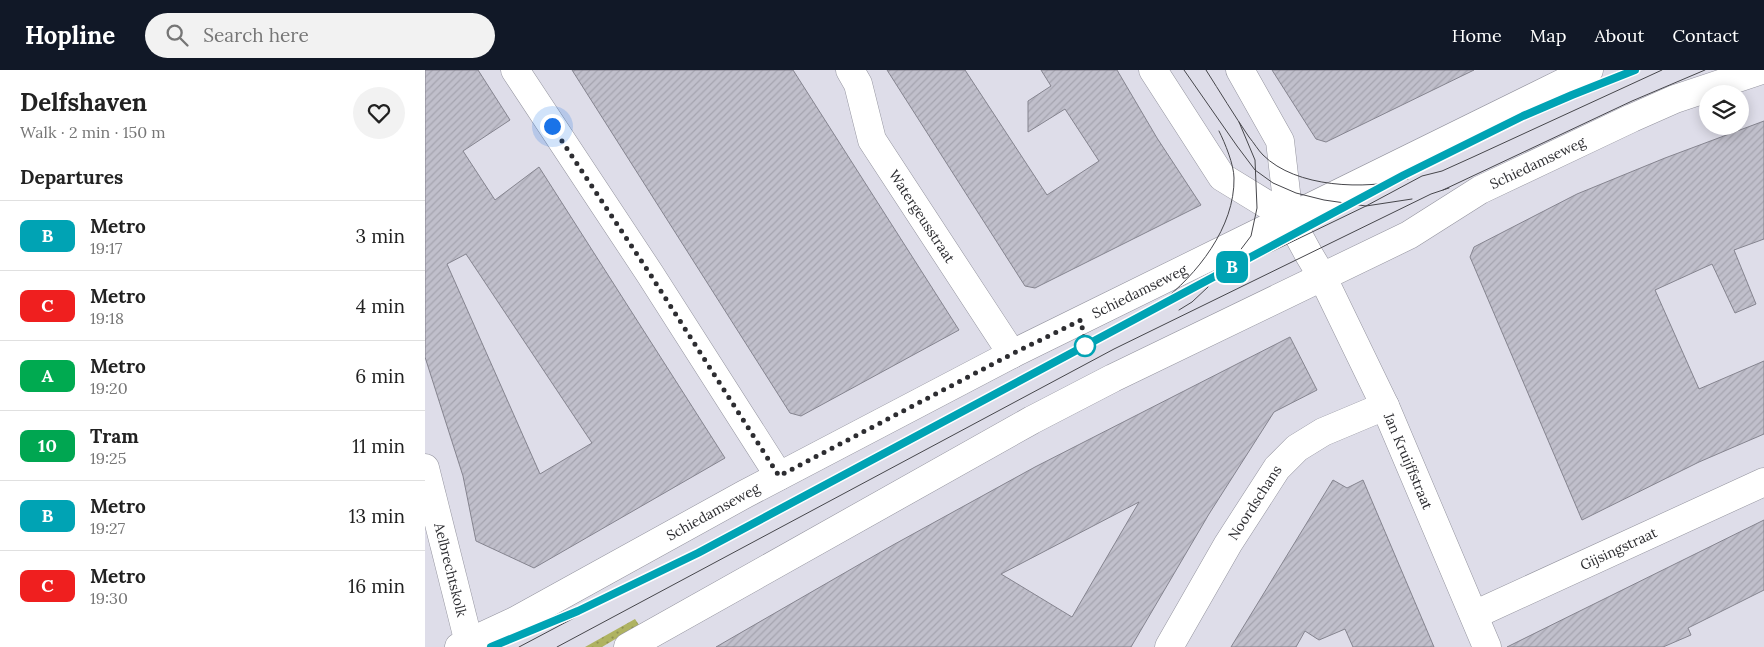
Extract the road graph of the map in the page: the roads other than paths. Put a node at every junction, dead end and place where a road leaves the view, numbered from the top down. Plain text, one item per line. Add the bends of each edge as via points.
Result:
1 (515, 70) edge
2 (850, 70) edge
3 (1153, 70) edge
4 (1240, 70) edge
5 (1589, 70) edge
6 (1762, 70) edge
7 (1289, 218) junction
8 (1323, 278) junction
9 (1012, 354) junction
10 (1385, 406) junction
11 (425, 468) edge
12 (779, 476) junction
13 (1764, 482) edge
14 (1474, 615) junction
15 (466, 646) edge
16 (628, 647) edge
17 (1169, 647) edge
18 (1487, 647) edge

1 - 12 street
2 - 9 street, Watergeusstraat via 858,84 872,140
3 - 7 street via 1222,178
4 - 7 street via 1280,141
5 - 7 street, Schiedamseweg
6 - 8 street, Schiedamseweg via 1675,99 1623,122 1480,190 1409,235
7 - 8 street
7 - 9 street, Schiedamseweg
8 - 10 street, Jan Kruijffstraat
8 - 16 street, Schiedamseweg via 1041,416
9 - 12 street, Schiedamseweg
10 - 14 street, Jan Kruijffstraat
10 - 17 street, Noordschans via 1323,432 1297,448 1277,468 1228,544
11 - 15 street, Aelbrechtskolk
12 - 15 street, Schiedamseweg
13 - 14 street, Gijsingstraat
14 - 18 street, Jan Kruijffstraat

